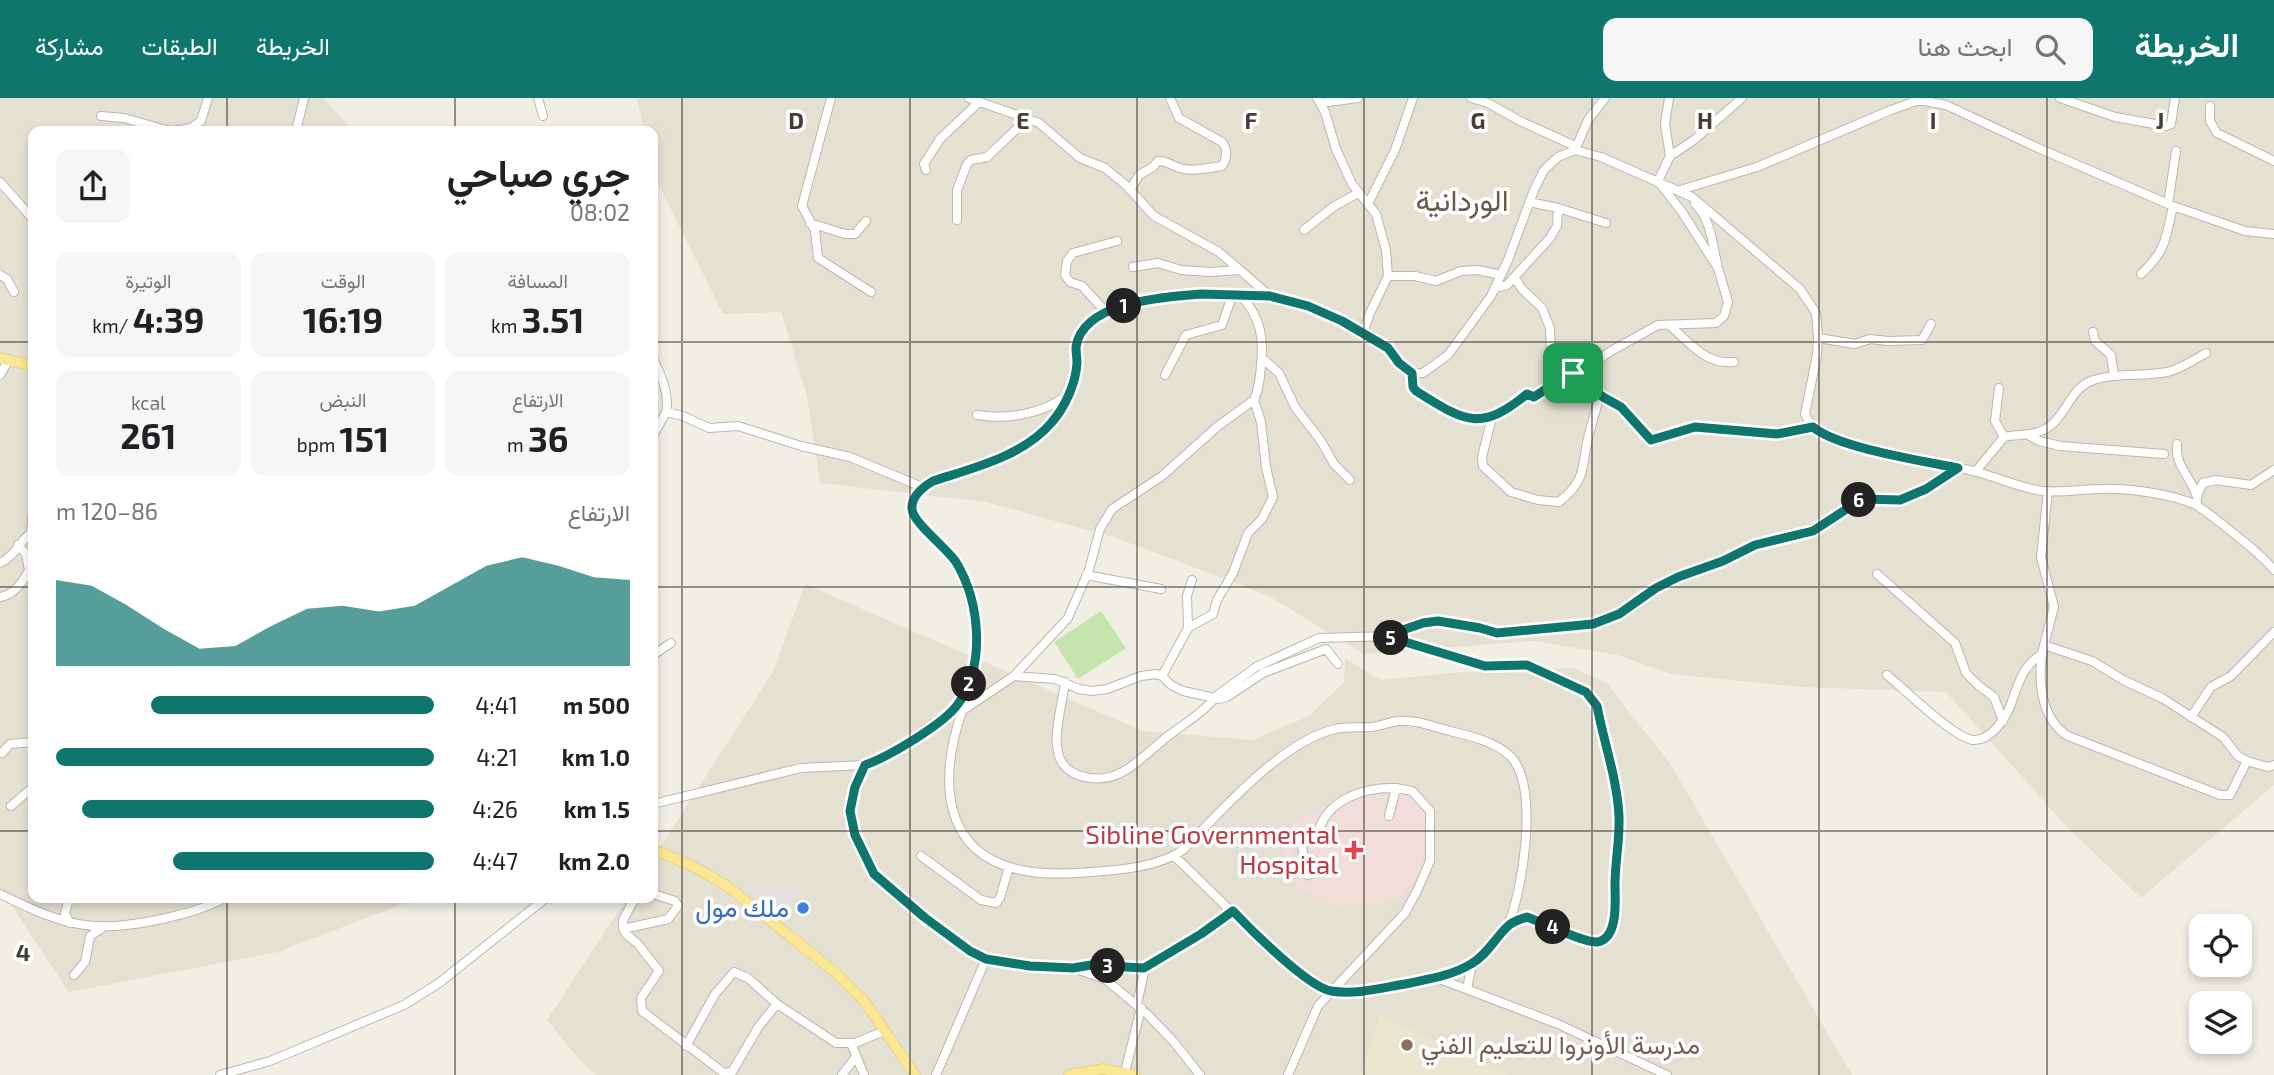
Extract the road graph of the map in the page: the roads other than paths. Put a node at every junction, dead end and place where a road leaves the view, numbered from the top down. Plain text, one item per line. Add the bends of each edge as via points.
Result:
1 (208, 98) edge
2 (304, 98) edge
3 (538, 98) edge
4 (831, 98) edge
5 (1170, 98) edge
6 (1358, 98) edge
7 (1413, 98) edge
8 (1471, 98) edge
9 (1605, 98) edge
10 (1669, 98) edge
11 (1742, 98) edge
12 (2060, 98) edge
13 (2175, 98) edge
14 (973, 99) edge
15 (1002, 99) edge
16 (1917, 100) edge
17 (2074, 100) edge
18 (1319, 101) edge
19 (993, 106) junction
20 (2210, 106) dead end
21 (101, 116) dead end
22 (543, 116) dead end
23 (1028, 118) junction
24 (153, 126) edge
25 (194, 126) edge
26 (297, 126) edge
27 (1575, 148) junction
28 (2176, 151) dead end
29 (1670, 156) junction
30 (2274, 161) edge
31 (926, 170) dead end
32 (1658, 181) junction
33 (0, 182) edge
34 (1130, 190) junction
35 (1680, 190) junction
36 (1359, 193) junction
37 (1369, 202) junction
38 (1529, 202) junction
39 (2170, 205) junction
40 (1558, 208) junction
41 (28, 213) edge
42 (957, 220) dead end
43 (866, 221) dead end
44 (810, 223) junction
45 (1606, 223) dead end
46 (1304, 230) dead end
47 (2274, 234) edge
48 (1117, 242) dead end
49 (1133, 267) dead end
50 (1718, 268) junction
51 (1239, 270) junction
52 (2141, 274) dead end
53 (0, 275) edge
54 (1502, 275) junction
55 (1388, 276) junction
56 (1514, 277) junction
57 (1495, 288) junction
58 (14, 292) dead end
59 (871, 292) dead end
60 (1232, 296) junction
61 (1270, 296) junction
62 (1242, 297) junction
63 (1107, 313) junction
64 (1931, 324) dead end
65 (1670, 326) junction
66 (2093, 332) dead end
67 (1363, 333) junction
68 (1818, 338) junction
69 (2206, 354) dead end
70 (1262, 358) junction
71 (5, 359) edge
72 (1734, 362) dead end
73 (28, 365) edge
74 (658, 372) edge
75 (1412, 373) junction
76 (1573, 373) junction
77 (0, 375) edge
78 (1165, 376) dead end
79 (2114, 376) junction
80 (1552, 378) junction
81 (1999, 388) dead end
82 (1068, 394) junction
83 (1600, 394) junction
84 (1254, 400) junction
85 (666, 412) junction
86 (977, 415) dead end
87 (1492, 418) junction
88 (658, 427) edge
89 (1813, 427) junction
90 (2028, 435) junction
91 (2004, 437) junction
92 (2177, 444) dead end
93 (2164, 454) dead end
94 (1958, 468) junction
95 (2274, 470) edge
96 (1976, 471) junction
97 (2264, 477) junction
98 (1350, 480) dead end
99 (2274, 481) edge
100 (922, 487) junction
101 (2048, 492) junction
102 (2197, 501) junction
103 (28, 536) edge
104 (18, 545) junction
105 (0, 563) edge
106 (28, 565) edge
107 (2274, 569) edge
108 (28, 571) edge
109 (1877, 574) dead end
110 (1086, 575) junction
111 (1192, 580) dead end
112 (1161, 589) dead end
113 (0, 597) edge
114 (1188, 628) junction
115 (2274, 632) edge
116 (1385, 636) junction
117 (671, 643) dead end
118 (2044, 646) junction
119 (658, 652) edge
120 (2041, 655) junction
121 (1338, 664) dead end
122 (1887, 674) dead end
123 (1014, 676) junction
124 (1162, 676) junction
125 (1066, 682) junction
126 (1213, 699) junction
127 (959, 709) junction
128 (2192, 717) junction
129 (2003, 721) junction
130 (28, 742) edge
131 (2, 753) dead end
132 (2247, 761) junction
133 (865, 765) junction
134 (2274, 765) edge
135 (1396, 788) junction
136 (28, 791) edge
137 (658, 803) edge
138 (11, 806) dead end
139 (1389, 816) dead end
140 (658, 851) edge
141 (921, 856) dead end
142 (1174, 856) junction
143 (1009, 867) junction
144 (1308, 875) dead end
145 (0, 894) edge
146 (658, 896) edge
147 (1517, 897) junction
148 (68, 903) edge
149 (214, 903) edge
150 (540, 903) edge
151 (632, 903) edge
152 (1233, 911) junction
153 (1527, 917) junction
154 (70, 923) junction
155 (1508, 926) junction
156 (104, 928) junction
157 (624, 929) junction
158 (986, 959) junction
159 (1472, 964) junction
160 (1073, 968) junction
161 (1144, 968) junction
162 (74, 975) dead end
163 (1437, 978) junction
164 (1467, 989) junction
165 (1331, 991) junction
166 (777, 1004) junction
167 (1139, 1006) junction
168 (884, 1031) junction
169 (850, 1044) junction
170 (686, 1046) junction
171 (855, 1058) junction
172 (1123, 1073) edge
173 (220, 1075) edge
174 (842, 1075) edge
175 (864, 1075) edge
176 (915, 1075) edge
177 (936, 1075) edge
178 (1069, 1075) edge
179 (1200, 1075) edge
180 (1288, 1075) edge
181 (1667, 1075) edge

1 - 25 street via 203,118
2 - 26 street
3 - 22 street
4 - 44 street via 801,201
5 - 34 street via 1180,118 1222,142 1225,162 1193,170 1158,161 1139,175
6 - 18 street
7 - 37 street via 1395,150
8 - 27 street
9 - 27 street
10 - 29 street via 1665,124
11 - 29 street
12 - 17 street
13 - 17 street via 2171,124 2166,126 2115,117
14 - 19 street
14 - 31 street via 940,139 924,164
15 - 19 street
16 - 35 street via 1757,167
16 - 39 street via 1946,105
18 - 36 street via 1336,149
19 - 23 street
20 - 30 street via 2210,121 2217,132
21 - 24 street
23 - 34 street via 1080,158 1105,168
23 - 42 street via 987,157 967,164 957,190
27 - 32 street
27 - 38 street via 1544,170
28 - 39 street
29 - 32 street
32 - 35 street
32 - 50 street
33 - 41 street
34 - 51 street via 1154,216 1219,252
35 - 50 street via 1706,218
35 - 68 street via 1800,289 1816,313
36 - 37 street
36 - 46 street
37 - 55 street via 1379,221
38 - 40 street
38 - 54 street
39 - 47 street via 2245,231
39 - 52 street via 2163,249
40 - 45 street
40 - 56 street via 1554,232
43 - 44 street via 855,234
44 - 59 street via 818,257
48 - 63 street via 1073,253 1065,268 1070,282 1082,286
49 - 51 street via 1158,263 1181,270
50 - 65 street via 1728,302 1724,316 1716,323
51 - 61 street
53 - 58 street
54 - 55 street via 1461,271 1436,281
54 - 57 street
55 - 67 street
56 - 57 street via 1504,287
56 - 80 street via 1542,308 1549,328
57 - 75 street via 1448,355 1423,373
60 - 62 street
60 - 63 street via 1168,297
60 - 78 street via 1222,325 1186,335
61 - 62 street
61 - 67 street via 1308,306
62 - 70 street via 1259,324
63 - 82 street via 1091,320 1079,337
64 - 68 street via 1922,340 1870,339 1855,344
65 - 72 street via 1709,359
65 - 76 street via 1658,325
66 - 79 street via 2095,341 2111,355
67 - 75 street via 1388,348
68 - 89 street via 1805,408
69 - 79 street via 2167,372
70 - 84 street
70 - 98 street via 1279,373 1295,407
71 - 73 main road
71 - 77 street
74 - 85 street via 667,398
75 - 87 street via 1416,391 1454,413 1470,419
76 - 80 street
76 - 83 street
79 - 90 street via 2082,386 2055,421
80 - 87 street via 1549,387 1534,397 1527,394
81 - 91 street via 1995,421
82 - 86 street via 1025,414
82 - 100 street via 1052,422 1023,446
83 - 87 street via 1582,474 1559,502 1511,492 1483,466
83 - 89 street via 1621,407 1651,440 1695,427 1777,434
84 - 110 street via 1162,476 1112,509 1100,529
84 - 114 street via 1272,501 1248,533 1213,614
85 - 88 street
85 - 100 street via 709,428 738,426 850,457
89 - 94 street via 1835,440
90 - 91 street
90 - 93 street via 2060,446
91 - 96 street
92 - 102 street via 2179,463
94 - 96 street
94 - 116 street via 1900,500 1862,499 1813,531 1755,545 1678,577 1619,614 1593,624 1497,633 1438,621
95 - 97 street
96 - 101 street
97 - 99 street
97 - 102 street via 2251,485 2209,480 2199,487
100 - 127 street via 913,503 914,515 958,565 974,619 973,667
101 - 102 street via 2117,489
101 - 118 street via 2042,557 2054,602
102 - 107 street
103 - 104 street
104 - 105 street via 10,558
104 - 106 street
108 - 113 street via 16,589
109 - 129 street via 1955,643 1966,673 1994,697
110 - 112 street
110 - 123 street via 1068,618
111 - 114 street via 1187,596
114 - 124 street
115 - 128 street via 2231,676 2211,687
116 - 126 street via 1312,640 1256,667
116 - 153 street via 1485,666 1527,665 1586,692 1597,706 1619,815 1612,926 1604,939 1594,942
117 - 119 street
118 - 120 street
118 - 128 street via 2092,661
120 - 129 street via 2029,663
120 - 132 street via 2043,695 2054,723 2068,736 2225,796 2233,791
121 - 126 street via 1326,649 1263,673 1227,697
122 - 129 street via 1972,740 1982,738
123 - 125 street
123 - 127 street
124 - 125 street via 1140,676 1092,691
124 - 126 street via 1174,688
125 - 126 street via 1057,740 1060,761 1069,771 1090,778 1109,777 1132,767
127 - 133 street
127 - 143 street via 951,763 953,816 973,846
128 - 132 street via 2223,737
130 - 131 street via 10,744
132 - 134 street
133 - 137 street via 801,768
133 - 158 street via 850,811 855,835 874,874 924,917
135 - 139 street
135 - 144 street via 1349,796 1328,813 1318,833 1307,833 1302,847
135 - 165 street via 1412,791 1430,811 1430,861 1405,913
136 - 138 street
140 - 168 main road via 706,873 747,900 856,992
141 - 143 street via 988,903 1000,898
142 - 143 street via 1086,873
142 - 147 street via 1263,771 1301,743 1335,729 1406,721 1488,743 1515,761 1527,814
142 - 152 street
145 - 154 street
146 - 157 street via 678,906 668,919
147 - 153 street
147 - 155 street
148 - 154 street via 65,914
149 - 156 street via 173,917
150 - 173 street via 439,983 404,1004 270,1061
151 - 157 street via 623,920
152 - 161 street
152 - 165 street via 1285,961
153 - 155 street
154 - 156 street
155 - 159 street
156 - 162 street via 90,936 85,962
157 - 170 street via 659,971 641,998 642,1011
158 - 160 street
158 - 177 street
159 - 163 street
159 - 164 street
160 - 161 street
160 - 167 street via 1105,979
161 - 167 street
163 - 164 street
163 - 165 street via 1372,990
164 - 181 street via 1558,1024
165 - 180 street via 1314,1013
166 - 169 street via 831,1040
166 - 170 street via 732,1072 724,1073
166 - 170 street via 748,978 734,972 715,994
167 - 172 street
167 - 179 street
168 - 169 street
168 - 176 main road
169 - 171 street
171 - 174 street
171 - 175 street
172 - 178 main road via 1095,1070

